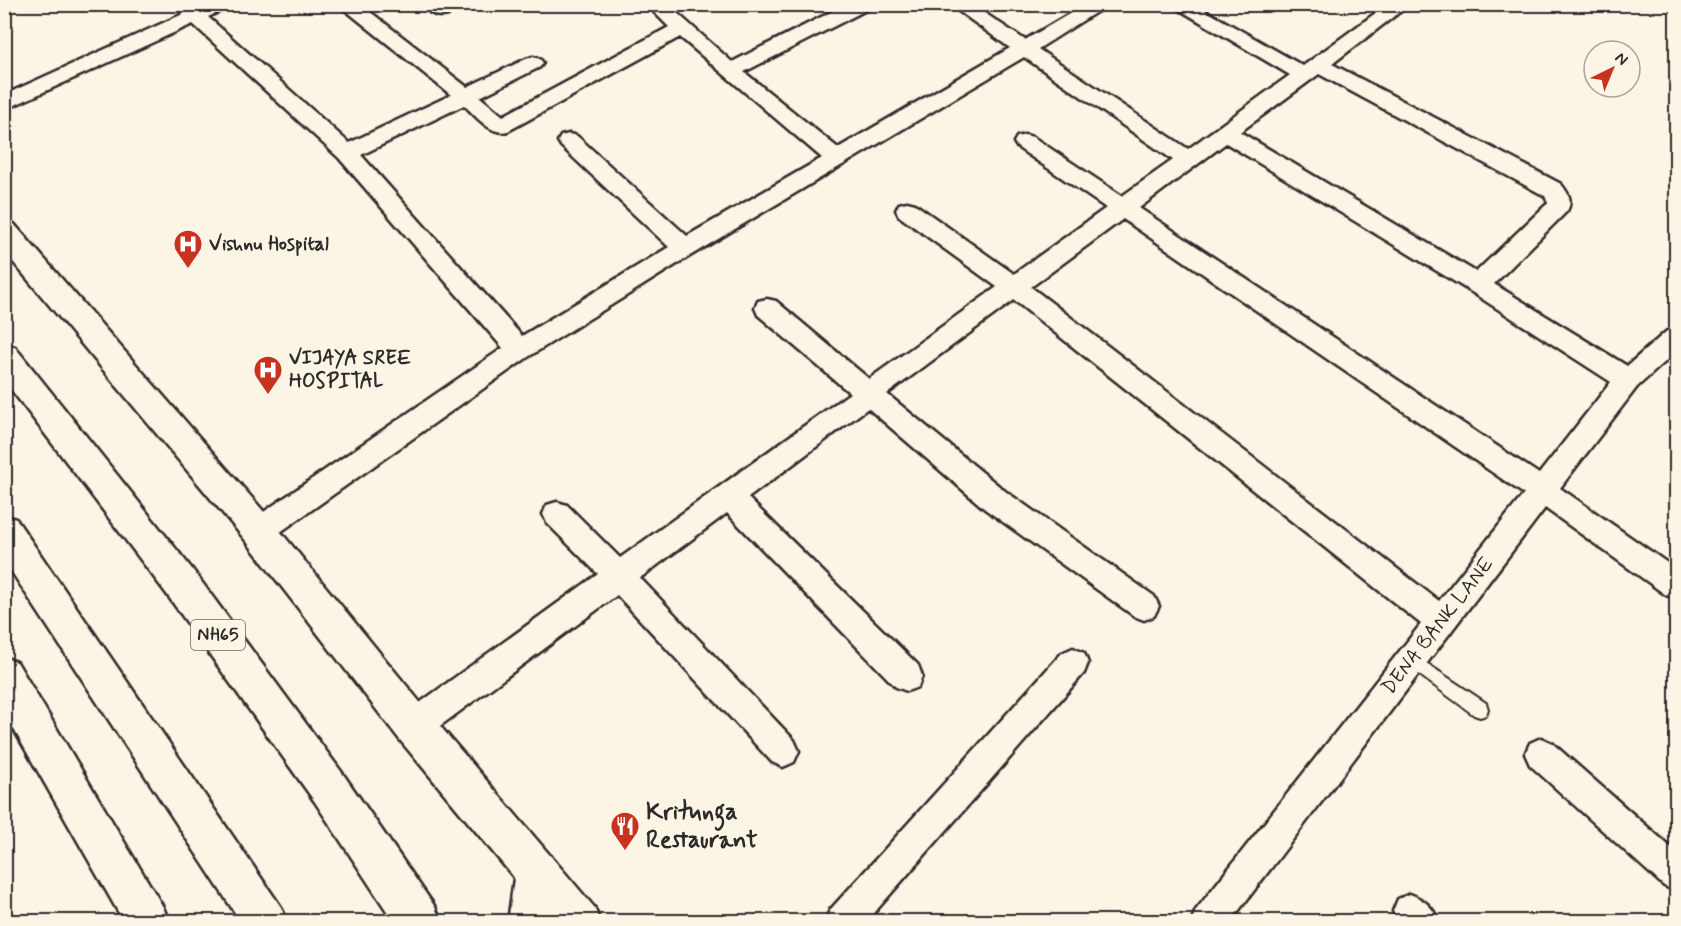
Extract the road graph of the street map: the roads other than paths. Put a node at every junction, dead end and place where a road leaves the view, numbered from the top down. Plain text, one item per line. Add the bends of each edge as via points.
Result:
1 (220, 4) edge
2 (347, 4) edge
3 (654, 4) edge
4 (863, 4) edge
5 (958, 4) edge
6 (1100, 4) edge
7 (1179, 4) edge
8 (1401, 4) edge
9 (189, 10) edge
10 (680, 29) junction
11 (1024, 48) junction
12 (533, 63) dead end
13 (1312, 70) junction
14 (730, 71) junction
15 (466, 96) junction
16 (4, 103) edge
17 (1225, 133) junction
18 (569, 141) dead end
19 (1025, 142) dead end
20 (347, 153) junction
21 (837, 159) junction
22 (1189, 160) junction
23 (1122, 208) junction
24 (907, 210) dead end
25 (4, 231) edge
26 (685, 248) junction
27 (1478, 285) junction
28 (1014, 287) junction
29 (767, 308) dead end
30 (1677, 338) edge
31 (519, 351) junction
32 (4, 356) edge
33 (1628, 380) junction
34 (868, 394) junction
35 (1542, 491) junction
36 (728, 496) junction
37 (557, 514) dead end
38 (4, 530) edge
39 (259, 531) junction
40 (619, 576) junction
41 (1677, 585) edge
42 (1144, 606) dead end
43 (1441, 621) junction
44 (1411, 660) junction
45 (1072, 663) dead end
46 (4, 675) edge
47 (907, 676) dead end
48 (1480, 709) dead end
49 (414, 726) junction
50 (783, 751) dead end
51 (1541, 754) dead end
52 (536, 871) junction
53 (1677, 874) edge
54 (148, 921) edge
55 (266, 921) edge
56 (420, 921) edge
57 (529, 921) edge
58 (579, 921) edge
59 (842, 921) edge
60 (1208, 921) edge

1 - 9 street
2 - 15 street
3 - 10 street
4 - 14 street
5 - 11 street
6 - 11 street
7 - 13 street
8 - 13 street
9 - 16 street
9 - 20 street
10 - 14 street
10 - 15 street via 501,126
11 - 21 street
11 - 22 street
12 - 15 street
13 - 17 street
13 - 27 street via 1553,190 1559,197 1559,205
14 - 21 street
15 - 20 street
17 - 22 street
17 - 27 street
18 - 26 street
19 - 23 street
20 - 31 street
21 - 26 street
22 - 23 street
23 - 28 street
23 - 35 street
24 - 28 street
25 - 39 main road
26 - 31 street
27 - 33 street
28 - 34 street
28 - 43 street
29 - 34 street
30 - 33 street, DENA BANK LANE
31 - 39 street
32 - 56 main road, NH65 via 186,590
33 - 35 street, DENA BANK LANE
34 - 36 street
34 - 42 street via 995,501
35 - 41 street
35 - 43 street, DENA BANK LANE
36 - 40 street
36 - 47 street
37 - 40 street
38 - 55 main road
39 - 49 main road
40 - 49 street
40 - 50 street
43 - 44 street, DENA BANK LANE
44 - 48 lane
44 - 60 street, DENA BANK LANE
45 - 59 street
46 - 54 main road
49 - 52 main road
51 - 53 street
52 - 57 main road
52 - 58 main road

